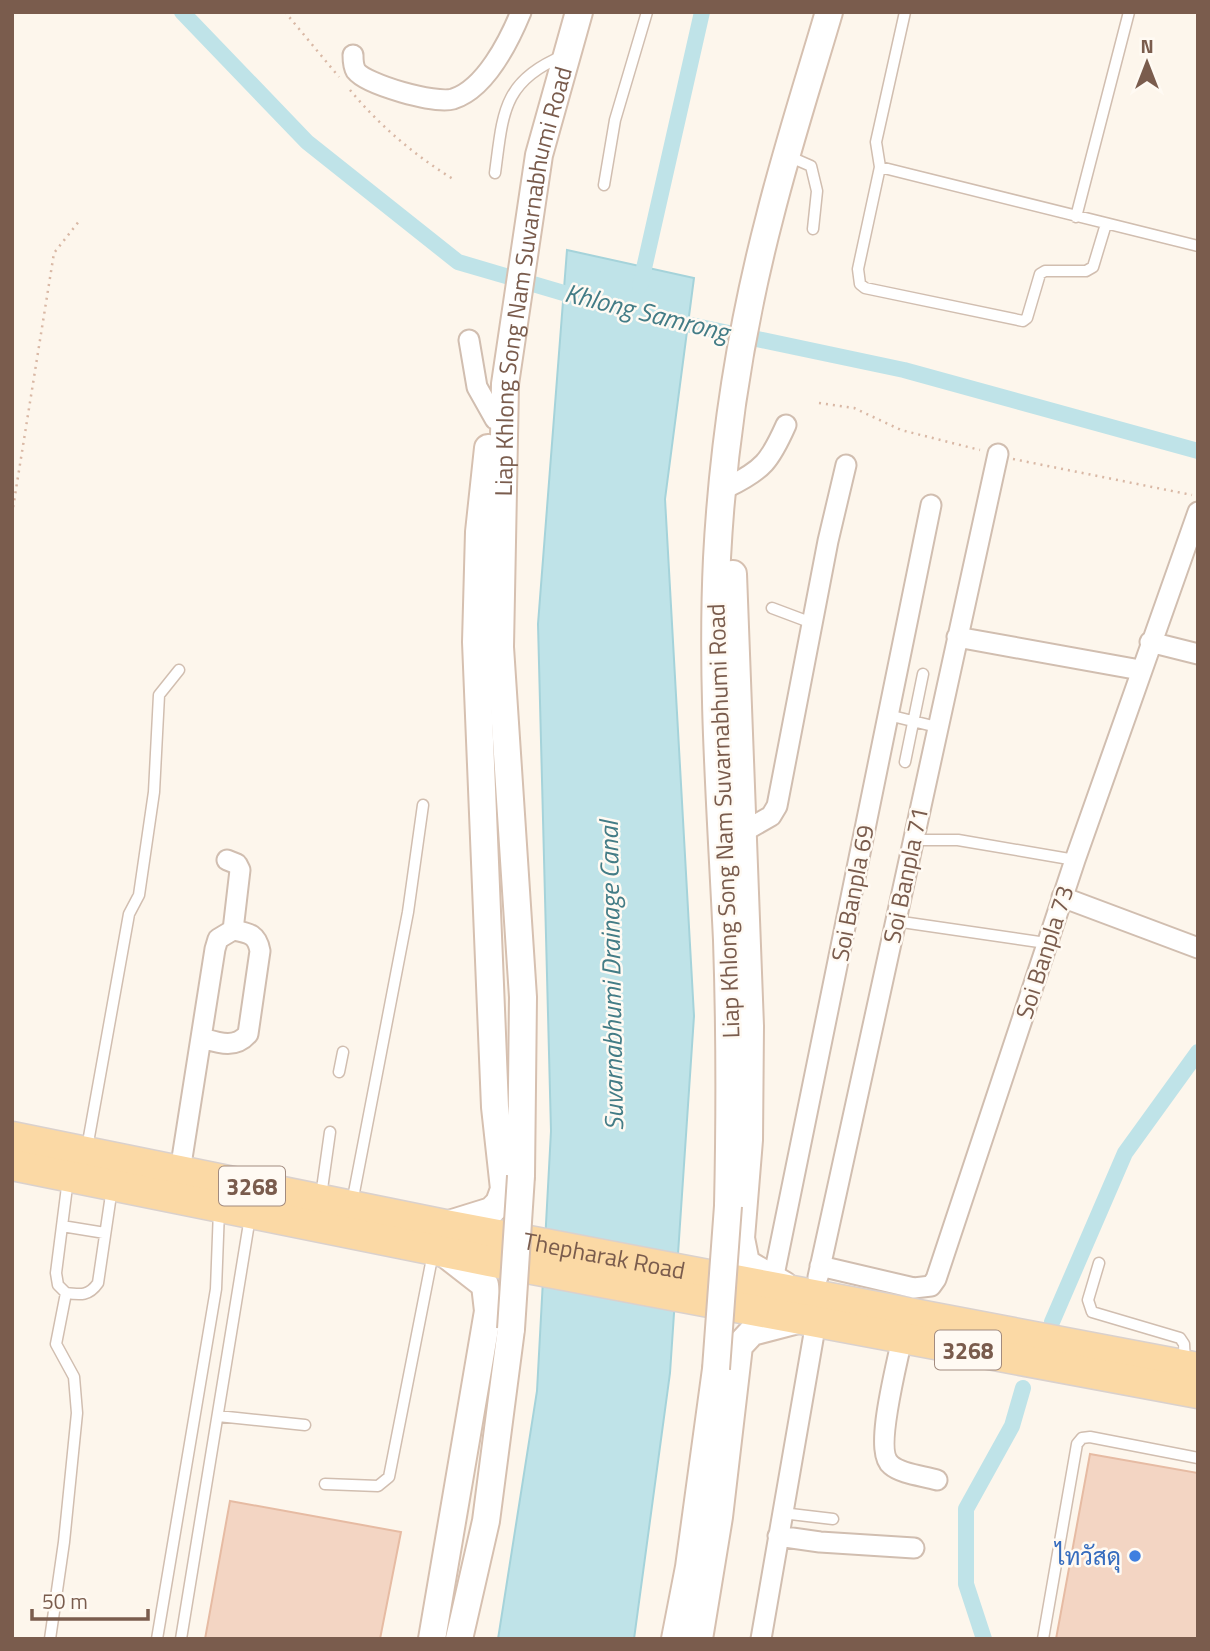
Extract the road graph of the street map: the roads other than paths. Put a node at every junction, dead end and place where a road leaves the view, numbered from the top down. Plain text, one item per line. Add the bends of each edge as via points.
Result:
1 (521, 12) edge
2 (579, 12) edge
3 (647, 12) edge
4 (829, 12) edge
5 (905, 12) edge
6 (1129, 12) edge
7 (353, 55) dead end
8 (565, 55) junction
9 (787, 156) junction
10 (880, 167) junction
11 (495, 173) dead end
12 (604, 185) dead end
13 (1076, 217) junction
14 (1106, 224) junction
15 (813, 229) dead end
16 (1198, 246) edge
17 (468, 340) dead end
18 (505, 389) junction
19 (495, 419) junction
20 (786, 425) dead end
21 (998, 454) dead end
22 (846, 465) dead end
23 (727, 468) junction
24 (931, 505) dead end
25 (1198, 512) edge
26 (772, 608) dead end
27 (812, 623) junction
28 (957, 638) junction
29 (1150, 642) junction
30 (1198, 654) edge
31 (178, 670) dead end
32 (1140, 670) junction
33 (923, 674) dead end
34 (888, 715) junction
35 (914, 722) junction
36 (937, 727) junction
37 (905, 762) dead end
38 (423, 805) dead end
39 (743, 832) junction
40 (912, 839) junction
41 (227, 860) dead end
42 (1074, 860) junction
43 (1062, 898) junction
44 (895, 920) junction
45 (233, 930) junction
46 (1046, 943) junction
47 (1198, 948) edge
48 (202, 1038) junction
49 (343, 1052) dead end
50 (339, 1072) dead end
51 (330, 1132) dead end
52 (12, 1137) edge
53 (86, 1152) junction
54 (12, 1165) edge
55 (180, 1171) junction
56 (68, 1176) junction
57 (113, 1185) junction
58 (320, 1200) junction
59 (219, 1206) junction
60 (352, 1206) junction
61 (251, 1213) junction
62 (62, 1226) junction
63 (105, 1233) junction
64 (440, 1242) junction
65 (1099, 1263) dead end
66 (820, 1266) junction
67 (773, 1280) junction
68 (66, 1293) junction
69 (808, 1307) junction
70 (902, 1338) junction
71 (1192, 1367) edge
72 (1198, 1393) edge
73 (218, 1416) junction
74 (305, 1425) dead end
75 (1198, 1458) edge
76 (937, 1480) dead end
77 (325, 1484) dead end
78 (782, 1513) junction
79 (834, 1519) dead end
80 (778, 1536) junction
81 (914, 1548) dead end
82 (50, 1639) edge
83 (157, 1639) edge
84 (181, 1639) edge
85 (432, 1639) edge
86 (459, 1639) edge
87 (675, 1639) edge
88 (699, 1639) edge
89 (761, 1639) edge
90 (1042, 1639) edge

1 - 7 street via 507,45 488,72 454,99 428,99 361,75
2 - 8 main road, Liap Khlong Song Nam Suvarnabhumi Road
3 - 12 lane via 615,120
4 - 9 main road, Liap Khlong Song Nam Suvarnabhumi Road
5 - 10 lane via 876,142
6 - 13 lane
8 - 11 lane via 540,65 518,85 501,129
8 - 18 main road, Liap Khlong Song Nam Suvarnabhumi Road via 539,155
9 - 15 lane via 811,166 815,175
9 - 23 main road, Liap Khlong Song Nam Suvarnabhumi Road via 747,313
10 - 13 lane
10 - 14 lane via 858,269 865,289 1023,321 1040,274 1093,267
13 - 14 lane
14 - 16 lane
17 - 19 street via 477,387
18 - 19 main road
18 - 86 main road, Liap Khlong Song Nam Suvarnabhumi Road, bridge via 500,647 523,997 521,1176 511,1329 486,1521
19 - 64 main road via 483,487 476,642 495,1107 504,1189 491,1211
20 - 23 street via 766,465 755,474
21 - 28 street, Soi Banpla 71
22 - 27 street
23 - 39 main road
23 - 87 main road, Liap Khlong Song Nam Suvarnabhumi Road, bridge via 717,556 715,639 731,1070 728,1206 716,1369 690,1567
24 - 34 street, Soi Banpla 69
25 - 29 street, Soi Banpla 73
26 - 27 lane
27 - 39 street via 777,806 771,816
28 - 32 street
28 - 36 street, Soi Banpla 71
29 - 30 street
29 - 32 street, Soi Banpla 73
31 - 53 lane via 159,695 154,792 139,895 129,914
32 - 42 street, Soi Banpla 73
33 - 35 lane
34 - 35 lane
34 - 67 street, Soi Banpla 69
35 - 36 lane
35 - 37 lane
36 - 40 street, Soi Banpla 71
38 - 60 lane via 408,912
39 - 67 main road via 750,1128 741,1238 746,1263
40 - 42 lane via 958,840
40 - 44 street, Soi Banpla 71
41 - 45 street via 240,870
42 - 43 street, Soi Banpla 73
43 - 46 street, Soi Banpla 73
43 - 47 street
44 - 46 lane
44 - 66 street, Soi Banpla 71
45 - 48 street via 218,939 215,949
45 - 48 street via 251,933 258,941 248,1034 234,1044
46 - 66 street, Soi Banpla 73 via 949,1247 931,1286 914,1287
48 - 55 street
49 - 50 lane
51 - 58 lane
52 - 53 main road, Thepharak Road / 3268
53 - 55 main road, Thepharak Road / 3268
54 - 56 main road, Thepharak Road / 3268
55 - 58 main road, Thepharak Road / 3268
56 - 57 main road, Thepharak Road / 3268
56 - 62 lane
57 - 59 main road, Thepharak Road / 3268
57 - 63 lane
58 - 60 main road, Thepharak Road / 3268
59 - 61 main road, Thepharak Road / 3268
59 - 83 lane via 216,1289
60 - 64 main road, Thepharak Road / 3268
61 - 64 main road, Thepharak Road / 3268
61 - 73 lane
62 - 63 lane
62 - 68 lane via 56,1273 58,1285
63 - 68 lane via 92,1292
64 - 69 main road, Thepharak Road / 3268, bridge via 490,1247
64 - 77 lane via 389,1477 378,1486
64 - 85 main road via 485,1285 488,1311
65 - 71 lane via 1088,1300 1092,1312 1180,1338
66 - 69 street, Soi Banpla 71
67 - 69 main road
68 - 82 lane via 56,1344 74,1377 77,1413
69 - 70 main road, Thepharak Road / 3268
69 - 71 main road, Thepharak Road / 3268
69 - 78 street, Soi Banpla 71
69 - 88 main road via 752,1332 739,1346
70 - 72 main road, Thepharak Road / 3268
70 - 76 street via 884,1434 885,1458 893,1468
73 - 74 lane
73 - 84 lane
75 - 90 lane via 1082,1438 1077,1444
78 - 79 lane
78 - 80 street, Soi Banpla 71
80 - 81 street
80 - 89 street, Soi Banpla 71

